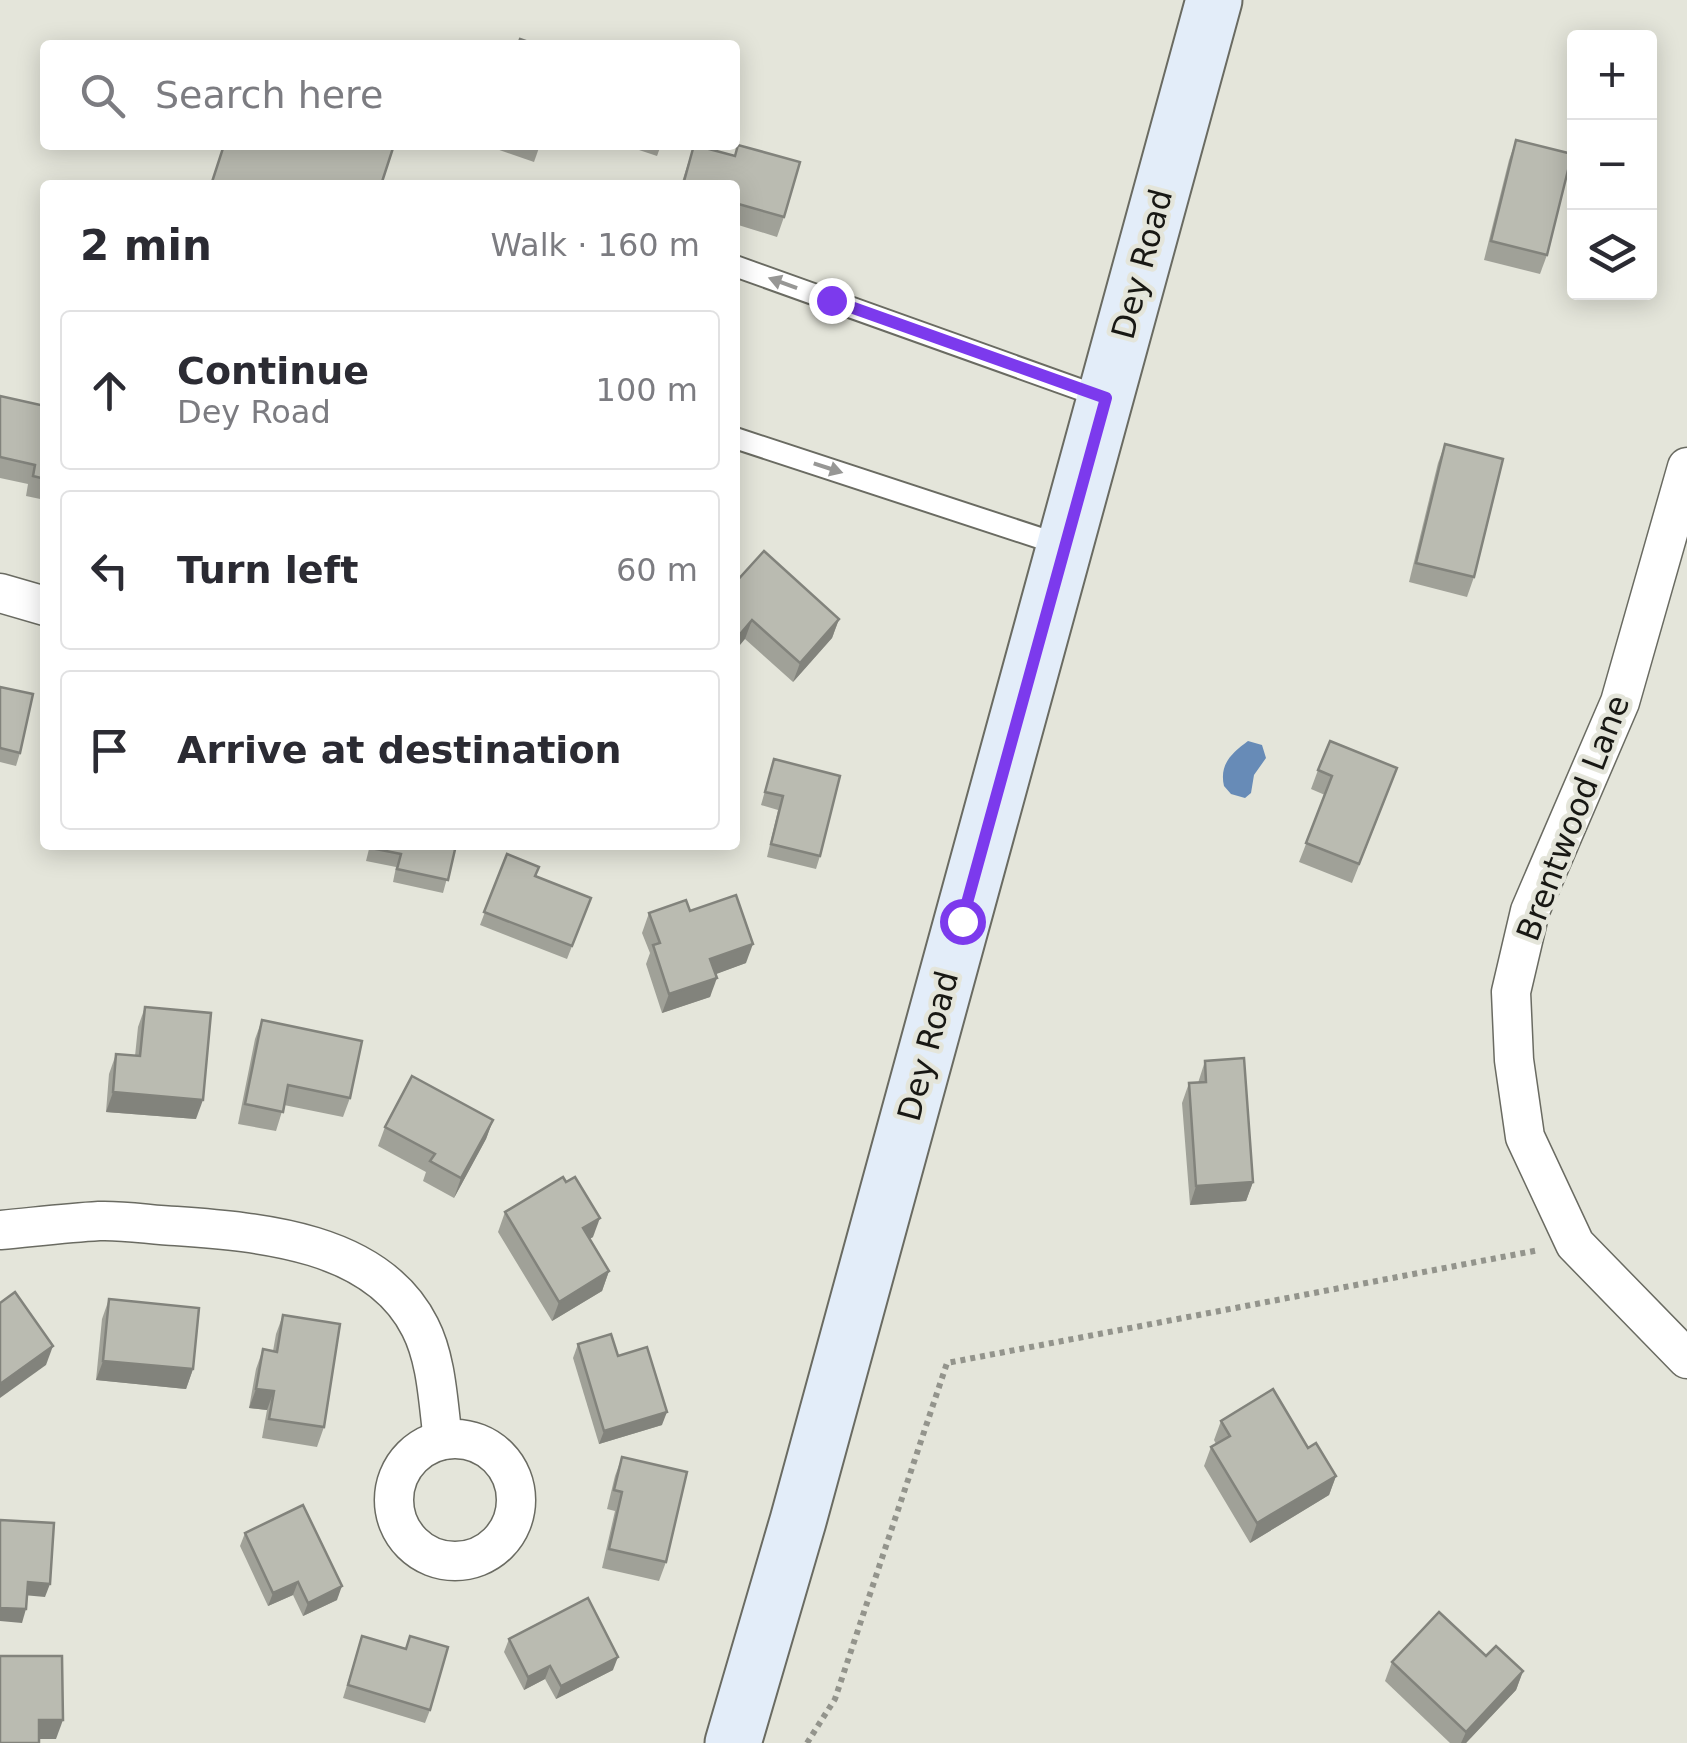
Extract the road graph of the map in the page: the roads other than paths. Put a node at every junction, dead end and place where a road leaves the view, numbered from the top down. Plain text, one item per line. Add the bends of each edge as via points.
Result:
1 (1214, 0) edge
2 (740, 268) edge
3 (1106, 398) junction
4 (740, 440) edge
5 (1687, 467) edge
6 (1065, 546) junction
7 (0, 594) edge
8 (40, 605) edge
9 (0, 1230) edge
10 (1687, 1359) edge
11 (442, 1440) dead end
12 (733, 1743) edge

1 - 3 main road, Dey Road
3 -> 2 lane
3 - 6 main road, Dey Road
4 -> 6 lane
5 - 10 street, Brentwood Lane via 1620,702 1530,911 1512,992 1525,1137 1575,1244
6 - 12 main road, Dey Road
7 - 8 street
9 - 11 street via 102,1221 232,1230 310,1245 353,1262 404,1302 422,1329

